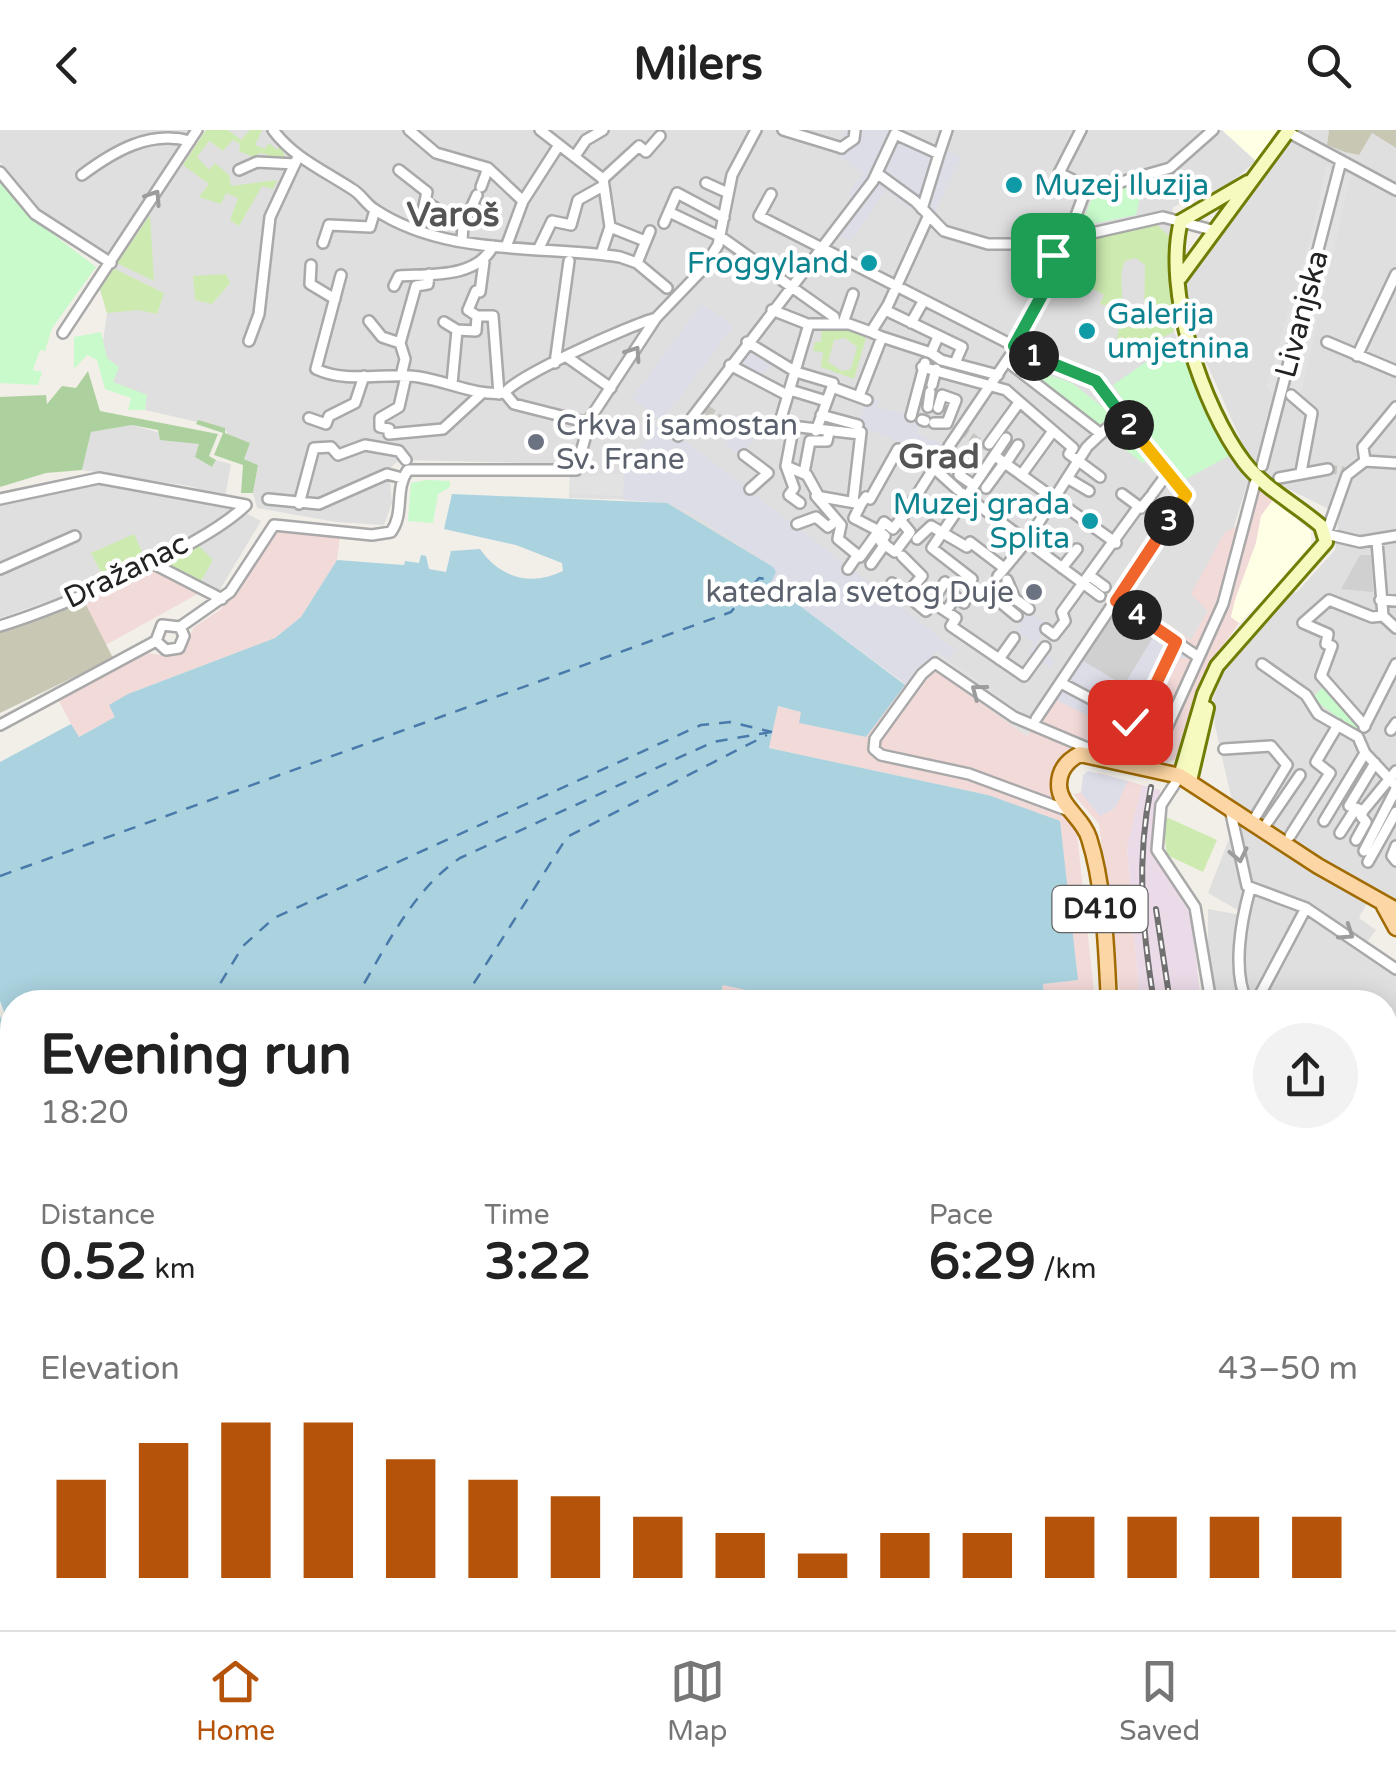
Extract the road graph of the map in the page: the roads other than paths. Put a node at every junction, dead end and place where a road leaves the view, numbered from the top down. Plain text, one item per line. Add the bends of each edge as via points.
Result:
1 (197, 130) edge
2 (273, 130) edge
3 (410, 130) edge
4 (540, 130) edge
5 (603, 130) edge
6 (756, 130) edge
7 (783, 130) edge
8 (855, 130) edge
9 (947, 130) edge
10 (1213, 130) edge
11 (1289, 131) edge
12 (1080, 132) edge
13 (660, 136) dead end
14 (190, 141) junction
15 (559, 145) junction
16 (939, 154) junction
17 (575, 156) junction
18 (296, 161) junction
19 (1341, 161) junction
20 (488, 168) junction
21 (239, 170) dead end
22 (399, 170) dead end
23 (0, 172) edge
24 (82, 174) dead end
25 (878, 174) junction
26 (603, 182) junction
27 (1248, 182) junction
28 (706, 183) dead end
29 (1086, 189) junction
30 (1396, 190) edge
31 (728, 193) junction
32 (771, 194) dead end
33 (523, 200) junction
34 (428, 204) junction
35 (374, 210) junction
36 (669, 212) junction
37 (925, 213) junction
38 (724, 218) junction
39 (1181, 220) junction
40 (664, 223) dead end
41 (463, 226) junction
42 (610, 227) junction
43 (419, 230) junction
44 (1212, 230) junction
45 (1068, 236) junction
46 (721, 237) junction
47 (462, 240) junction
48 (1054, 242) junction
49 (323, 244) dead end
50 (493, 246) junction
51 (506, 247) junction
52 (538, 250) junction
53 (820, 250) junction
54 (602, 254) junction
55 (569, 260) dead end
56 (484, 262) junction
57 (111, 263) junction
58 (637, 263) junction
59 (311, 265) dead end
60 (429, 274) junction
61 (1396, 274) edge
62 (341, 275) dead end
63 (1179, 281) junction
64 (895, 285) junction
65 (394, 286) dead end
66 (790, 286) junction
67 (668, 288) dead end
68 (853, 294) dead end
69 (335, 299) junction
70 (924, 300) junction
71 (772, 310) junction
72 (885, 310) junction
73 (477, 316) junction
74 (656, 318) junction
75 (369, 321) dead end
76 (444, 322) dead end
77 (807, 323) junction
78 (839, 323) junction
79 (912, 323) junction
80 (457, 330) junction
81 (871, 332) junction
82 (62, 333) dead end
83 (938, 336) junction
84 (882, 337) junction
85 (249, 341) dead end
86 (1327, 342) dead end
87 (400, 344) junction
88 (744, 344) junction
89 (1015, 346) junction
90 (930, 355) junction
91 (1357, 356) junction
92 (567, 357) junction
93 (1008, 362) junction
94 (554, 363) junction
95 (955, 363) junction
96 (730, 365) junction
97 (922, 367) junction
98 (936, 369) junction
99 (796, 372) junction
100 (1396, 372) edge
101 (364, 376) junction
102 (404, 376) junction
103 (995, 379) junction
104 (452, 384) junction
105 (611, 388) junction
106 (832, 388) junction
107 (788, 393) junction
108 (502, 394) junction
109 (480, 395) junction
110 (1291, 395) dead end
111 (826, 401) junction
112 (954, 404) junction
113 (1018, 404) junction
114 (1396, 408) edge
115 (969, 412) junction
116 (820, 414) junction
117 (911, 416) dead end
118 (309, 418) dead end
119 (927, 421) dead end
120 (589, 422) junction
121 (765, 423) dead end
122 (778, 425) junction
123 (793, 428) junction
124 (859, 430) junction
125 (816, 431) junction
126 (1053, 431) junction
127 (829, 432) junction
128 (678, 436) dead end
129 (1006, 438) dead end
130 (1018, 445) dead end
131 (949, 446) dead end
132 (992, 449) junction
133 (898, 450) dead end
134 (744, 455) dead end
135 (406, 460) dead end
136 (1078, 461) junction
137 (1364, 461) junction
138 (967, 463) dead end
139 (1006, 463) junction
140 (1396, 463) edge
141 (786, 466) junction
142 (1262, 466) dead end
143 (1328, 469) tunnel mouth
144 (1301, 472) junction
145 (804, 473) junction
146 (1022, 474) junction
147 (1168, 474) junction
148 (1100, 477) dead end
149 (402, 478) junction
150 (1066, 478) junction
151 (1279, 478) dead end
152 (972, 484) junction
153 (1256, 484) dead end
154 (986, 488) dead end
155 (750, 489) dead end
156 (1088, 491) dead end
157 (961, 492) junction
158 (1122, 494) dead end
159 (817, 496) junction
160 (0, 498) edge
161 (1055, 498) junction
162 (268, 499) dead end
163 (861, 502) junction
164 (800, 503) junction
165 (299, 504) junction
166 (1140, 508) junction
167 (1072, 511) junction
168 (816, 517) junction
169 (901, 520) junction
170 (836, 521) junction
171 (1065, 522) dead end
172 (797, 524) dead end
173 (879, 531) junction
174 (1326, 534) junction
175 (75, 536) dead end
176 (1396, 536) edge
177 (938, 537) junction
178 (838, 538) junction
179 (916, 539) dead end
180 (1025, 541) junction
181 (1377, 542) junction
182 (1116, 543) junction
183 (885, 544) junction
184 (829, 548) dead end
185 (1076, 550) dead end
186 (857, 556) junction
187 (902, 556) dead end
188 (150, 562) junction
189 (871, 564) dead end
190 (1062, 568) junction
191 (0, 569) edge
192 (848, 569) dead end
193 (1001, 572) junction
194 (972, 580) dead end
195 (1087, 580) junction
196 (946, 582) dead end
197 (892, 583) dead end
198 (906, 595) junction
199 (994, 597) dead end
200 (222, 600) junction
201 (960, 600) dead end
202 (1116, 600) junction
203 (1380, 600) junction
204 (1396, 601) edge
205 (932, 602) junction
206 (1029, 609) dead end
207 (946, 611) junction
208 (1382, 616) junction
209 (1020, 618) dead end
210 (0, 626) edge
211 (180, 628) junction
212 (1396, 628) edge
213 (1046, 630) dead end
214 (1014, 638) dead end
215 (156, 641) junction
216 (1176, 642) junction
217 (1045, 647) dead end
218 (1197, 656) junction
219 (999, 659) junction
220 (1262, 664) dead end
221 (1396, 664) edge
222 (1060, 683) junction
223 (1036, 719) dead end
224 (0, 725) edge
225 (1338, 725) junction
226 (1365, 726) junction
227 (1164, 734) dead end
228 (1358, 738) junction
229 (1224, 749) dead end
230 (1364, 753) junction
231 (1106, 756) junction
232 (1376, 763) junction
233 (1300, 774) dead end
234 (1185, 778) junction
235 (1394, 781) edge
236 (1349, 806) dead end
237 (1230, 808) junction
238 (1363, 811) junction
239 (1396, 812) edge
240 (1256, 816) dead end
241 (1080, 818) junction
242 (1324, 820) dead end
243 (1268, 822) dead end
244 (1340, 833) dead end
245 (1290, 836) dead end
246 (1356, 840) dead end
247 (1396, 846) edge
248 (1396, 861) edge
249 (1250, 889) junction
250 (1380, 901) junction
251 (1306, 908) junction
252 (1396, 910) edge
253 (1396, 928) edge
254 (1396, 969) edge
255 (1109, 990) edge
256 (1208, 990) edge
257 (1242, 990) edge
258 (1262, 990) edge

1 - 14 street
2 - 18 street
3 - 20 street via 436,154
4 - 15 street
5 - 17 street
6 - 31 street
7 - 8 street via 841,148
9 - 16 street
10 - 29 street via 1170,168
11 - 19 street
11 - 27 street
12 - 29 street via 1059,173
13 - 26 street via 646,152 639,146
14 - 24 street via 152,130
57 -> 14 street
15 - 17 street
15 - 33 street
16 - 25 street via 894,134
16 - 37 street
17 - 26 street
18 - 21 street via 257,162
18 - 35 street via 346,185
18 - 85 street via 270,217 259,314
19 - 30 street
19 - 142 street, Livanjska
20 - 33 street
20 - 41 street
22 - 34 street via 427,192
23 - 57 street via 35,214
25 - 37 street
25 - 53 street
26 - 42 street
26 - 52 street via 578,200 571,226 552,221
27 - 39 street
27 - 44 street
28 - 31 street
29 - 45 street
31 - 38 street
32 - 53 street via 760,216
33 - 51 street
34 - 41 street
34 - 43 street
35 - 43 street
35 - 49 street via 370,226 329,225
36 - 38 street via 677,194
36 - 40 street
36 - 46 street
37 - 48 street via 944,231 968,240
37 - 64 street
38 - 46 street
39 - 44 street
39 - 45 street via 1163,216
39 - 63 street
41 - 47 street
42 - 54 street
42 - 58 street via 648,236
43 - 47 street
44 - 63 street
45 - 48 street
46 - 66 street
46 - 74 street
47 - 50 street
48 - 89 street via 1042,295
50 - 51 street
50 - 56 street
51 - 52 street
52 - 54 street
53 - 64 street
53 - 66 street
54 - 58 street
55 - 94 street
56 - 60 street via 450,275
56 - 73 street via 468,310
57 - 82 street
58 - 67 street
59 - 69 street via 310,284
60 - 65 street via 400,276
60 - 87 street via 428,284 416,286
61 - 91 street
62 - 69 street
63 - 174 street via 1189,348 1241,458
64 - 70 street
64 - 72 street
66 - 71 street
66 - 78 street
68 - 78 street
69 - 101 street via 316,369
70 - 79 street
70 - 89 street
71 - 77 street
71 - 88 street
72 - 79 street
72 - 81 street
73 - 80 street via 476,331
73 - 108 street via 493,316
74 - 92 street
105 -> 74 street
75 - 87 street via 382,337
76 - 80 street
77 - 78 street
77 - 99 street
78 - 81 street
79 - 83 street
80 - 104 street
81 - 84 street
83 - 90 street
83 - 95 street via 962,347
84 - 90 street
84 - 106 street via 863,398
86 - 91 street
87 - 102 street
88 - 96 street
88 - 99 street
89 - 93 street
89 - 147 street via 1096,381
90 - 95 street
90 - 97 street
91 - 100 street
92 - 94 street
92 - 105 street
93 - 103 street
93 - 136 street via 1104,431
94 - 108 street
95 - 103 street
96 - 107 street
96 - 128 street
97 - 98 street
97 - 117 street
98 - 103 street
98 - 112 street via 933,407 942,395
99 - 106 street via 833,382
99 - 107 street
101 - 102 street
101 - 118 street via 355,403 326,424
102 - 104 street
102 - 109 street via 399,407 380,418 389,434 437,431
103 - 113 street
103 - 115 street
104 - 109 street
105 - 120 street
106 - 111 street
107 - 111 street
107 - 122 street
108 - 109 street
108 - 120 street via 509,402
110 - 144 street via 1312,414
111 - 116 street
112 - 115 street
112 - 119 street via 946,423
113 - 126 street via 1038,426
113 - 132 street
114 - 137 street via 1362,447
115 - 131 street
116 - 124 street
116 - 125 street
120 - 149 street via 578,468 566,472 414,468
121 - 122 street
122 - 123 street
123 - 125 street
123 - 141 street
124 - 127 street
124 - 163 street
125 - 127 street
126 - 136 street
126 - 146 street
127 - 145 street via 827,441 810,441
129 - 132 street
130 - 139 street
132 - 139 street
132 - 152 street
133 - 163 street
134 - 155 street via 768,473
135 - 165 street via 398,450 365,444 338,455 331,447 314,448
136 - 148 street
136 - 150 street
137 - 140 street
137 - 174 street via 1346,472
138 - 152 street via 959,475
139 - 146 street
139 - 154 street
141 - 145 street
141 - 164 street via 794,488 789,495
143 - 144 street
144 - 151 street
145 - 159 street
146 - 161 street
147 - 166 street
147 - 202 street via 1186,495
149 - 165 street via 386,474 319,504
149 - 200 street via 392,532 274,525
150 - 156 street
150 - 161 street
152 - 157 street
153 - 218 street via 1223,604
157 - 169 street via 934,470
157 - 177 street
157 - 180 street
158 - 166 street
159 - 163 street
159 - 164 street
159 - 170 street
160 - 188 street, Dražanac via 99,478 246,504
161 - 167 street
161 - 180 street
162 - 165 street
163 - 173 street via 854,518
164 - 168 street
166 - 182 street
167 - 171 street
167 - 182 street
168 - 170 street via 828,527
168 - 172 street
169 - 173 street via 893,529 884,522
169 - 183 street via 910,532 895,552
170 - 178 street
173 - 183 street
173 - 186 street
174 - 181 street
174 - 234 street via 1323,549 1213,676
175 - 191 street
176 - 181 street
177 - 179 street via 931,526
177 - 193 street via 970,542
177 - 194 street
178 - 184 street
178 - 186 street
180 - 190 street
180 - 193 street
181 - 203 street
182 - 195 street
183 - 189 street
185 - 190 street
186 - 192 street
187 - 198 street via 922,576
188 - 200 street
188 - 210 street, Dražanac
190 - 195 street
193 - 206 street via 1015,599
195 - 202 street
195 - 213 street via 1054,635
196 - 205 street
197 - 198 street
198 - 205 street via 926,611
199 - 209 street
200 - 211 street
201 - 207 street
202 - 216 street
202 - 222 street
203 - 204 street
203 - 208 street
205 - 207 street
207 - 219 street via 957,617 951,626
208 - 212 street
208 - 226 street via 1329,600 1303,623 1328,634 1326,644 1332,646 1321,676
211 - 215 street via 162,624
211 - 215 street via 179,648 166,650
214 - 219 street
215 - 224 street
216 - 218 street
216 - 222 street via 1141,730
217 - 219 street via 1024,676
218 - 227 street
220 - 225 street
221 - 226 street
222 - 223 street
225 - 228 street
225 - 245 street via 1316,762 1330,773
226 - 228 street
228 - 230 street
229 - 240 street via 1271,746 1286,765
230 - 232 street
230 - 242 street
231 - 234 main road
231 - 241 main road, D410 via 1080,754 1062,772 1062,797
231 -> 241 street via 1014,717 938,664 928,666 878,734 876,752 984,779
232 - 235 street
232 - 236 street
233 - 243 street
234 - 237 main road
234 - 256 street via 1172,783 1160,809 1158,850 1195,907
235 - 238 street
235 - 239 street via 1366,857
237 -> 249 street
237 - 250 main road
238 - 244 street via 1356,808
238 - 246 street via 1366,822
241 - 255 main road, D410 via 1092,847
247 - 248 street
249 - 251 street
249 - 257 street
250 - 252 main road
250 - 253 main road
251 -> 254 street
251 - 258 street

